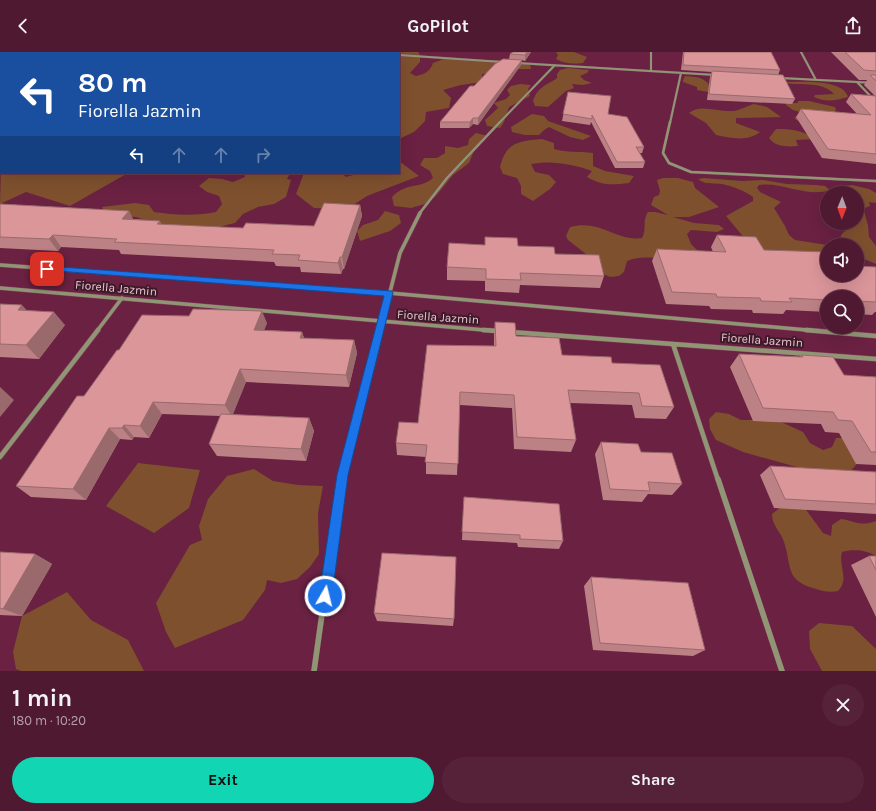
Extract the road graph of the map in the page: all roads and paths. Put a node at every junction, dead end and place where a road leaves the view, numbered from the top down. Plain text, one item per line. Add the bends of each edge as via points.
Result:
1 (651, 52) edge
2 (801, 52) edge
3 (400, 55) edge
4 (509, 62) edge
5 (517, 63) edge
6 (555, 66) junction
7 (651, 71) junction
8 (681, 73) junction
9 (721, 75) edge
10 (776, 78) edge
11 (816, 80) junction
12 (857, 82) junction
13 (876, 83) edge
14 (876, 102) edge
15 (876, 181) edge
16 (0, 265) edge
17 (0, 288) edge
18 (389, 293) junction
19 (122, 298) junction
20 (382, 323) junction
21 (500, 331) edge
22 (508, 332) edge
23 (876, 336) edge
24 (673, 344) junction
25 (876, 359) edge
26 (0, 457) edge
27 (314, 671) edge
28 (782, 671) edge

1 - 7 street
2 - 11 street
3 - 4 street
5 - 6 street
6 - 7 street
6 - 18 street via 447,178 416,218 400,253
7 - 8 street
8 - 9 street
8 - 15 street via 663,153 669,163 691,172
10 - 11 street
11 - 12 street
12 - 13 street
12 - 14 street
16 - 18 street, Fiorella Jazmin
17 - 19 street, Fiorella Jazmin
18 - 20 street
18 - 23 street, Fiorella Jazmin
19 - 20 street, Fiorella Jazmin
19 - 26 street
20 - 21 street, Fiorella Jazmin
20 - 27 street via 342,475
22 - 24 street, Fiorella Jazmin
24 - 25 street, Fiorella Jazmin
24 - 28 street

